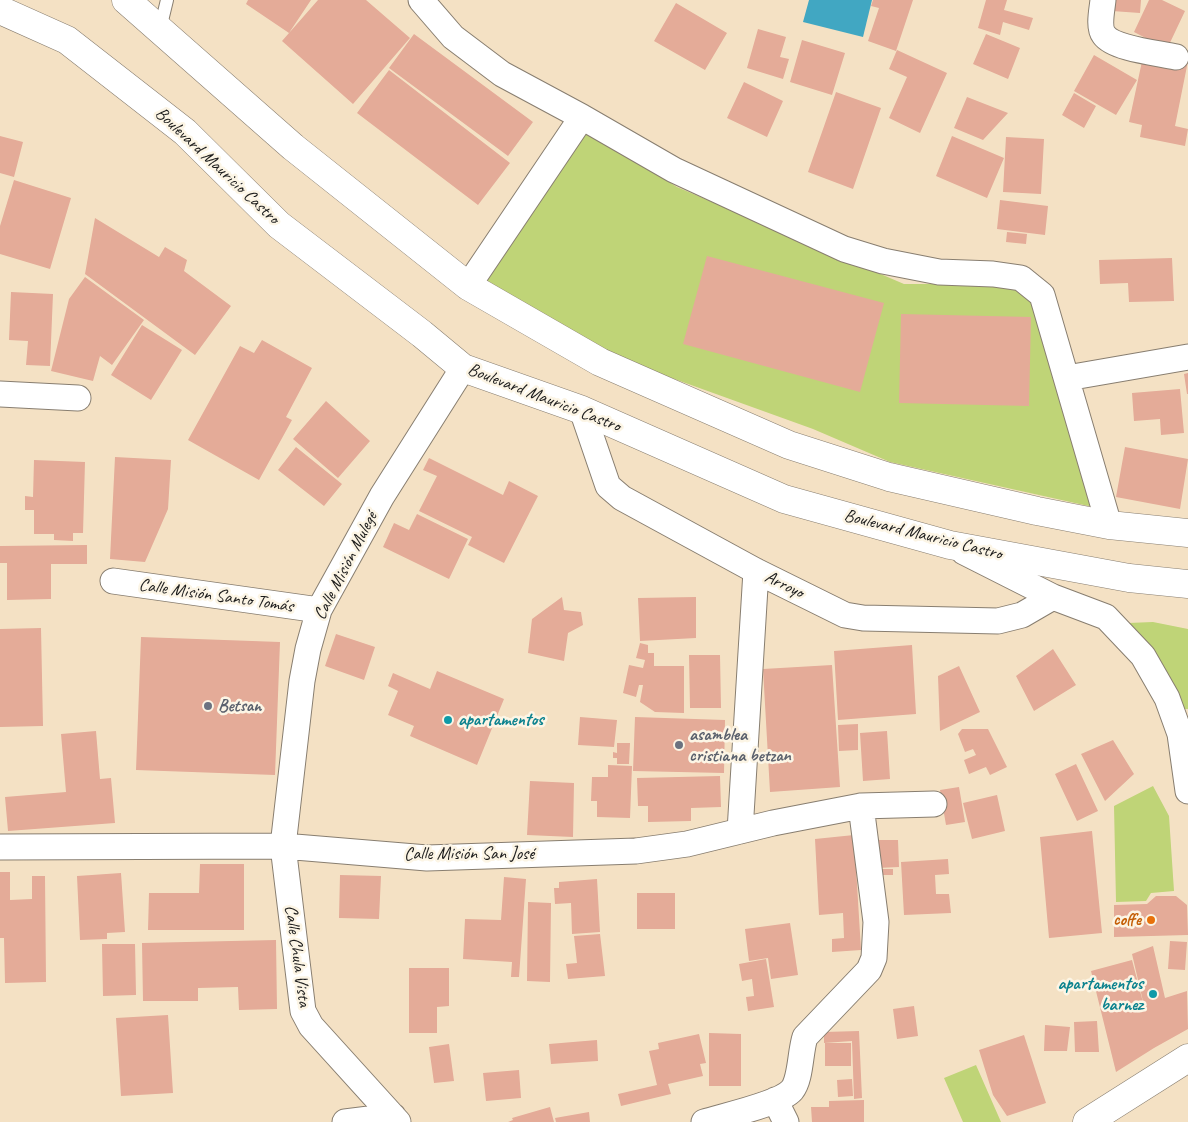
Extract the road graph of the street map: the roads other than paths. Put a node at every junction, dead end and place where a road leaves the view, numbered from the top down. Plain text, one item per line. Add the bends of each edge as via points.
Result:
1 (126, 0) edge
2 (167, 0) edge
3 (421, 0) edge
4 (1103, 0) edge
5 (0, 10) edge
6 (160, 29) junction
7 (1176, 57) dead end
8 (582, 117) junction
9 (468, 286) junction
10 (1188, 356) edge
11 (463, 368) junction
12 (1067, 378) junction
13 (0, 394) edge
14 (78, 398) dead end
15 (582, 410) junction
16 (1109, 525) junction
17 (1188, 533) edge
18 (950, 545) junction
19 (756, 571) junction
20 (113, 581) dead end
21 (1188, 584) edge
22 (1053, 597) junction
23 (319, 610) junction
24 (1188, 791) edge
25 (934, 804) dead end
26 (861, 806) junction
27 (740, 830) junction
28 (283, 846) junction
29 (0, 847) edge
30 (1188, 1058) edge
31 (781, 1111) edge
32 (396, 1119) edge
33 (345, 1122) edge
34 (704, 1122) edge
35 (1087, 1122) edge

1 - 6 main road
2 - 6 lane
3 - 8 street via 453,37 502,74
4 - 7 street via 1101,25 1103,34 1110,41
5 - 11 main road, Boulevard Mauricio Castro via 67,40 185,132 279,225
6 - 9 main road via 293,147
8 - 9 street
8 - 12 street via 674,170 844,248 882,262 939,272 1021,278 1042,295
9 - 16 main road via 600,362 789,445 889,477
10 - 12 street
11 - 15 main road, Boulevard Mauricio Castro
11 - 23 street, Calle Misión Mulegé via 382,496
12 - 16 street
13 - 14 street
15 - 18 main road, Boulevard Mauricio Castro via 784,499
15 - 19 street, Arroyo via 608,486 622,498
16 - 17 main road
18 - 21 main road, Boulevard Mauricio Castro via 1129,578
18 - 22 street
19 - 22 street, Arroyo via 845,615 863,618 998,621 1022,615
19 - 27 street
20 - 23 street, Calle Misión Santo Tomás
22 - 24 street via 1106,618 1144,656 1167,698 1180,734
23 - 28 street, Calle Misión Mulegé via 302,681
25 - 26 street, Calle Misión San José
26 - 27 street, Calle Misión San José
26 - 31 street via 876,922 874,958 869,970 805,1037 798,1076
27 - 28 street, Calle Misión San José via 687,844 636,851 427,858
28 - 29 street, Calle Misión San José
28 - 32 street, Calle Chula Vista via 303,1011 311,1026
30 - 35 main road
31 - 34 street
32 - 33 street

